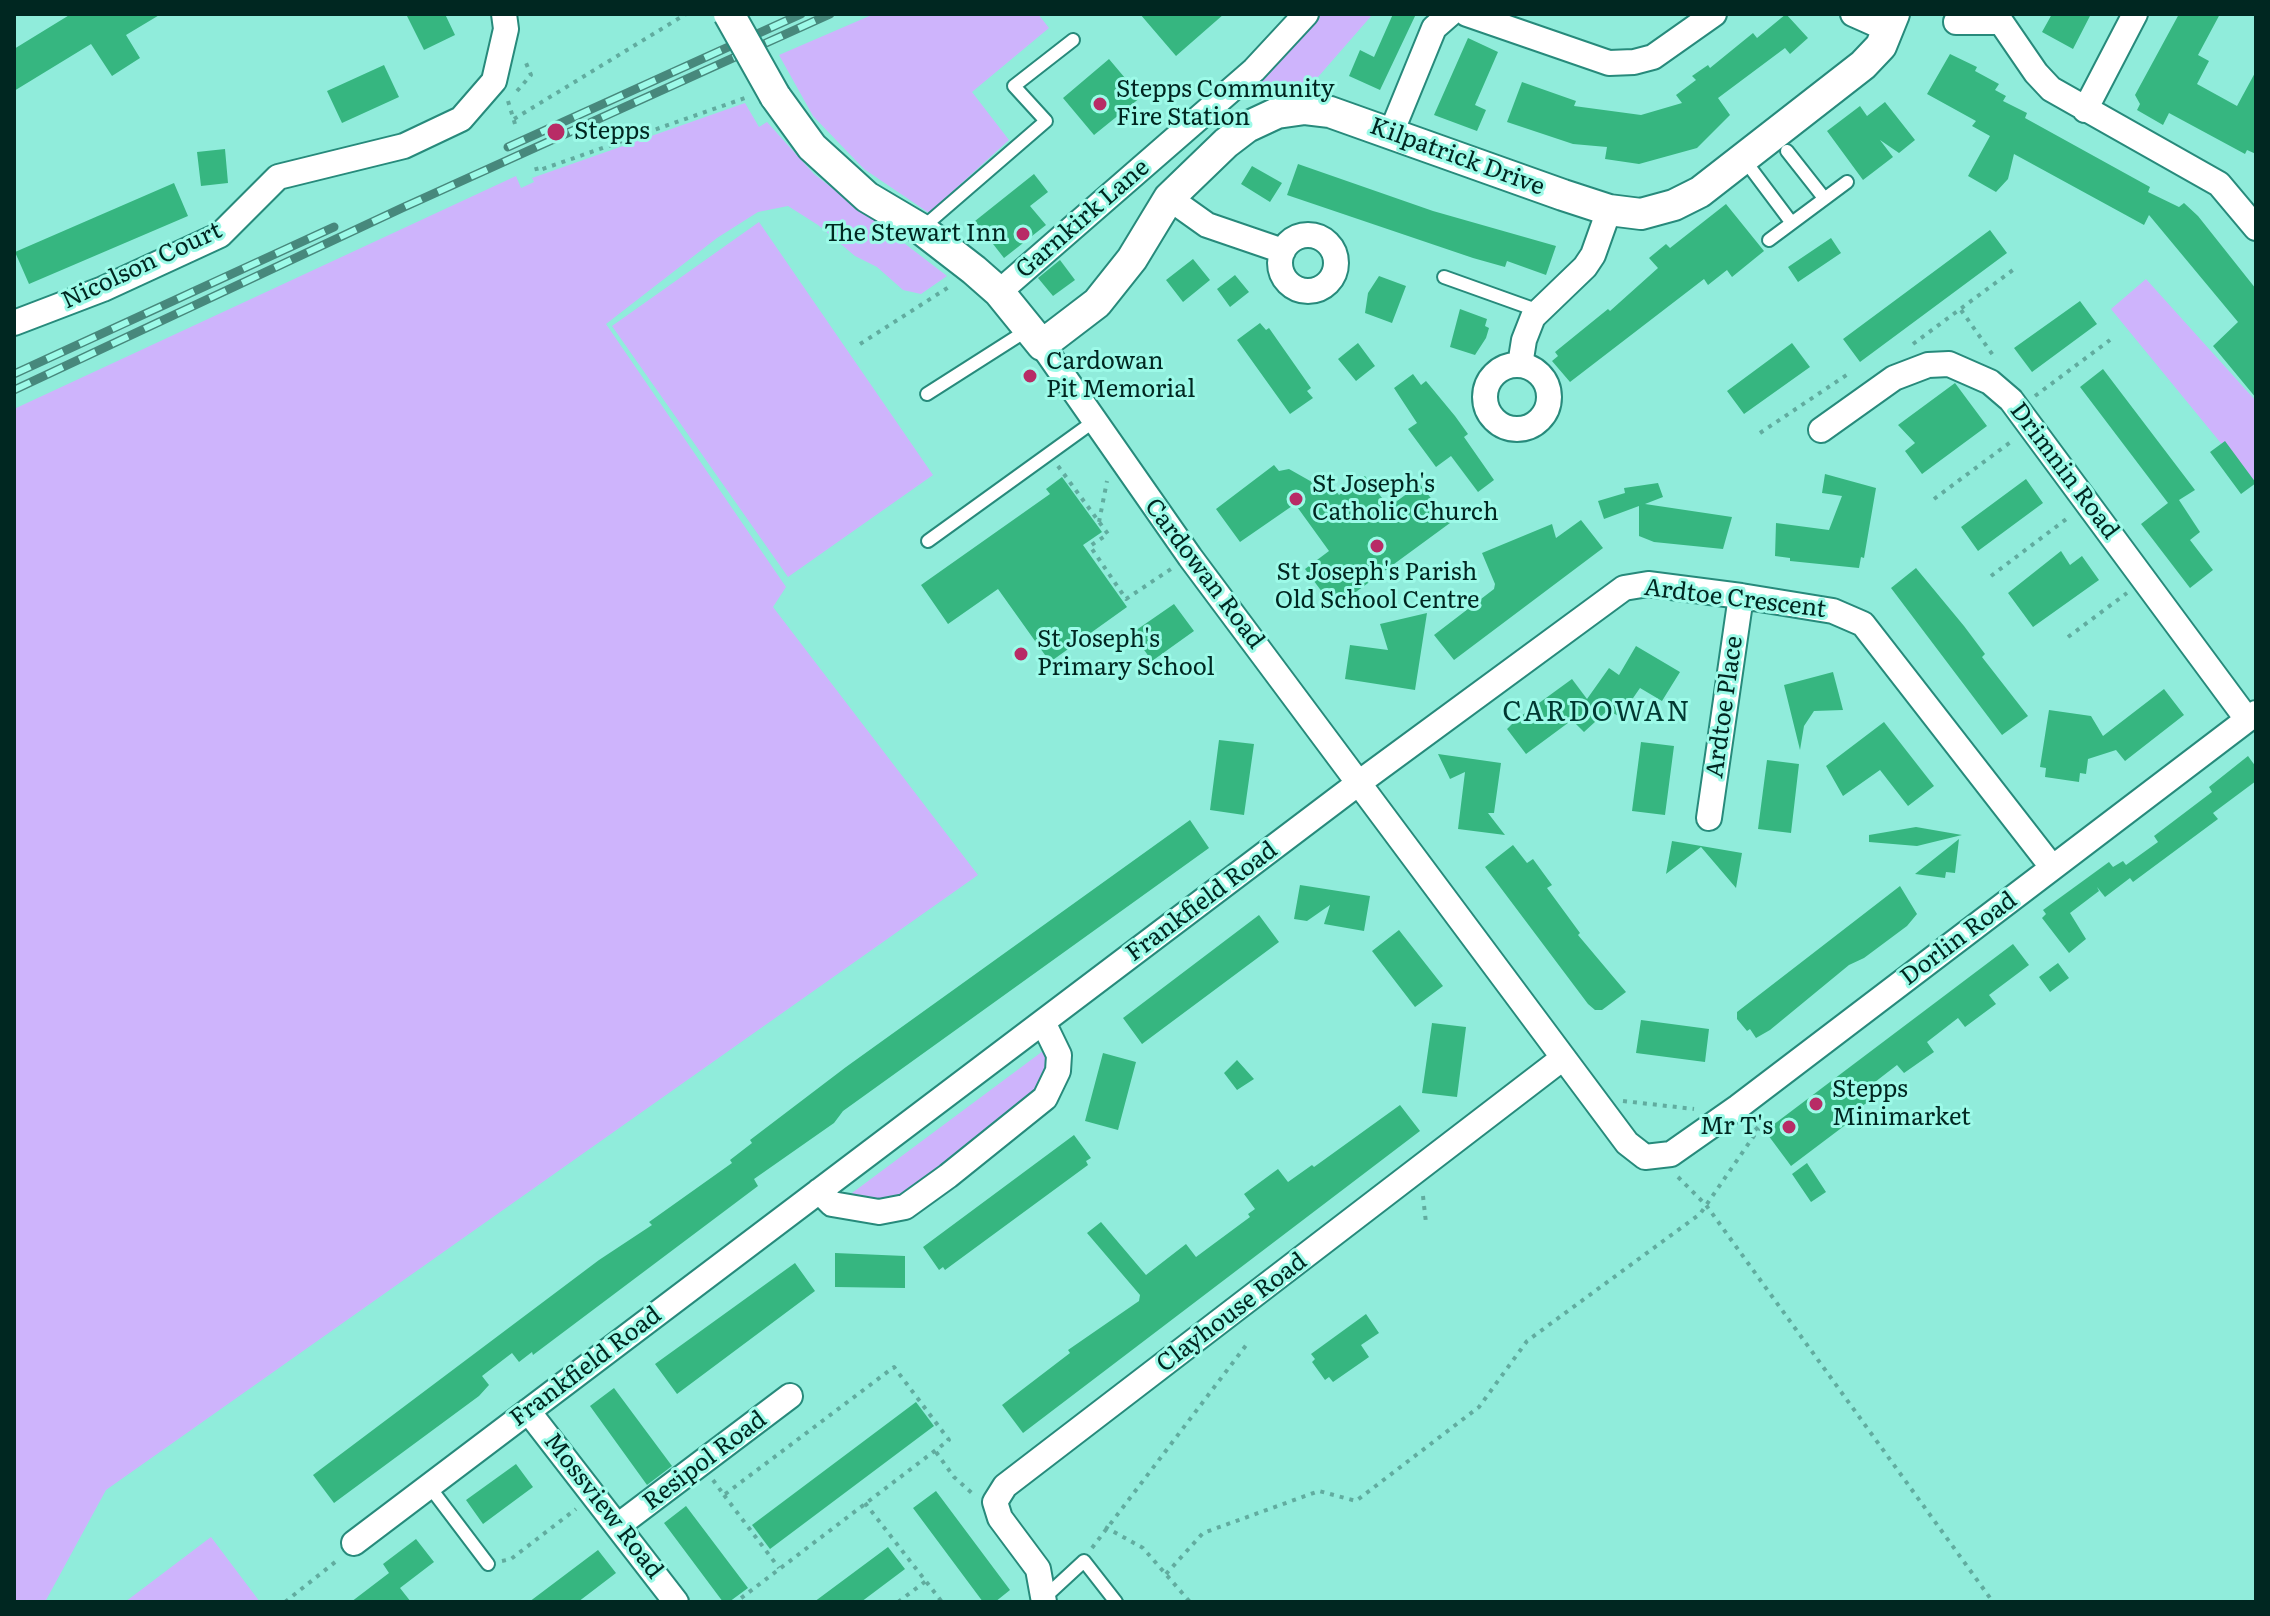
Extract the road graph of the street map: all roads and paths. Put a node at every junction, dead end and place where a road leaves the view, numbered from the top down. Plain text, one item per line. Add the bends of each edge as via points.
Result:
1 (504, 14) edge
2 (686, 14) edge
3 (729, 14) edge
4 (1306, 14) edge
5 (1450, 14) edge
6 (1467, 14) edge
7 (1714, 14) edge
8 (1853, 14) edge
9 (2135, 14) edge
10 (2003, 18) edge
11 (1892, 22) edge
12 (1956, 22) dead end
13 (1073, 40) dead end
14 (764, 103) junction
15 (2085, 110) junction
16 (514, 119) dead end
17 (1391, 133) junction
18 (1787, 151) dead end
19 (1743, 158) junction
20 (536, 167) dead end
21 (1847, 182) dead end
22 (1169, 198) junction
23 (1824, 198) junction
24 (2247, 199) edge
25 (1609, 210) junction
26 (1791, 222) junction
27 (2256, 228) edge
28 (921, 229) junction
29 (1769, 240) dead end
30 (1283, 251) dead end
31 (2017, 267) dead end
32 (974, 270) junction
33 (1444, 277) dead end
34 (999, 292) junction
35 (1539, 311) junction
36 (14, 323) edge
37 (1036, 337) junction
38 (2110, 340) dead end
39 (860, 344) dead end
40 (1903, 352) dead end
41 (1520, 365) dead end
42 (1848, 374) dead end
43 (927, 394) dead end
44 (2024, 418) junction
45 (1093, 422) junction
46 (1821, 430) dead end
47 (1760, 433) dead end
48 (1114, 452) junction
49 (1049, 454) junction
50 (1934, 499) dead end
51 (2088, 503) junction
52 (1099, 522) junction
53 (928, 541) dead end
54 (1190, 557) junction
55 (1991, 576) dead end
56 (2146, 579) junction
57 (1741, 596) junction
58 (2068, 637) dead end
59 (2252, 716) edge
60 (1360, 782) junction
61 (1709, 818) dead end
62 (2052, 867) junction
63 (1043, 1022) junction
64 (1563, 1058) junction
65 (1593, 1097) junction
66 (1734, 1110) junction
67 (1658, 1157) junction
68 (819, 1191) junction
69 (1706, 1205) junction
70 (1247, 1344) dead end
71 (790, 1396) dead end
72 (528, 1411) junction
73 (936, 1452) junction
74 (701, 1464) junction
75 (954, 1477) dead end
76 (429, 1486) junction
77 (595, 1495) junction
78 (724, 1495) junction
79 (865, 1502) junction
80 (619, 1525) junction
81 (1105, 1527) junction
82 (354, 1543) joint
83 (1084, 1561) junction
84 (488, 1564) joint
85 (779, 1568) junction
86 (1166, 1574) junction
87 (926, 1581) junction
88 (1045, 1599) edge
89 (675, 1601) edge
90 (285, 1602) edge
91 (736, 1602) edge
92 (898, 1602) edge
93 (942, 1602) edge
94 (1116, 1602) edge
95 (1190, 1602) edge
96 (1993, 1602) edge

1 - 36 street, Nicolson Court via 506,29 494,81 461,119 404,146 278,177 220,235
2 - 16 path
3 - 14 street, Cardowan Road, bridge
4 - 34 street, Garnkirk Lane via 1254,70
5 - 17 street via 1434,28
6 - 7 street via 1609,63 1653,57
8 - 11 street
9 - 15 street
10 - 12 street
10 - 15 street via 2036,73
11 - 19 street, Kilpatrick Drive via 1863,65
13 - 28 lane via 1014,86 1046,121
14 - 20 path via 746,98 537,171
14 - 28 street, Cardowan Road via 867,197
15 - 24 street
17 - 22 street, Kilpatrick Drive via 1330,112 1277,113 1226,143
17 - 25 street, Kilpatrick Drive
18 - 23 lane
19 - 25 street, Kilpatrick Drive via 1674,205 1641,214
19 - 26 lane
21 - 23 lane
22 - 30 street via 1207,225
22 - 37 street, Kilpatrick Drive via 1097,303
23 - 26 lane
24 - 27 street
25 - 35 street via 1593,255
26 - 29 lane
28 - 32 street, Cardowan Road
31 - 40 path
32 - 34 street, Cardowan Road
32 - 39 path
33 - 35 lane
34 - 37 street, Cardowan Road
35 - 41 street via 1527,329
37 - 43 lane
37 - 45 street, Cardowan Road
38 - 44 path
42 - 47 path
44 - 46 street, Drimnin Road via 1990,382 1971,371 1928,365 1894,378
44 - 50 path
44 - 51 street, Drimnin Road
45 - 48 street, Cardowan Road
45 - 49 lane
48 - 52 path
48 - 54 street, Cardowan Road
49 - 52 path
49 - 53 lane
51 - 55 path
51 - 56 street, Drimnin Road
52 - 54 path via 1108,534 1090,546 1126,599
54 - 60 street, Cardowan Road
56 - 58 path
56 - 59 street, Drimnin Road
57 - 60 street, Ardtoe Crescent via 1648,584 1624,588
57 - 61 street, Ardtoe Place
57 - 62 street, Ardtoe Crescent via 1833,611 1863,624
59 - 62 street, Dorlin Road
60 - 63 street, Frankfield Road
60 - 64 street, Cardowan Road
62 - 66 street, Dorlin Road
63 - 68 street, Frankfield Road
63 - 68 street via 1059,1055 1058,1071 1045,1098 948,1176 905,1207 879,1212 832,1204
64 - 65 street, Cardowan Road
64 - 88 street, Clayhouse Road via 1005,1486 995,1502 1000,1518 1038,1569
65 - 66 path
65 - 67 street, Cardowan Road via 1627,1143 1645,1157
66 - 67 street, Dorlin Road via 1671,1154
66 - 69 path via 1758,1130
67 - 69 path
68 - 72 street, Frankfield Road
69 - 86 path via 1527,1341 1479,1407 1356,1501 1319,1491 1203,1533
69 - 96 path
70 - 81 path
71 - 74 street, Resipol Road
72 - 76 street, Frankfield Road
72 - 77 street, Mossview Road
73 - 75 path
73 - 78 path via 949,1440 894,1367
73 - 79 path
74 - 78 path
74 - 80 street, Resipol Road
76 - 82 street, Frankfield Road
76 - 84 lane
77 - 80 street, Mossview Road
77 - 84 path via 511,1559
78 - 85 path
79 - 85 path
79 - 87 path
80 - 89 street, Mossview Road
81 - 83 path
81 - 86 path via 1143,1548
82 - 90 path
83 - 88 lane
83 - 94 lane
85 - 91 path
86 - 95 path
87 - 92 path
87 - 93 path

